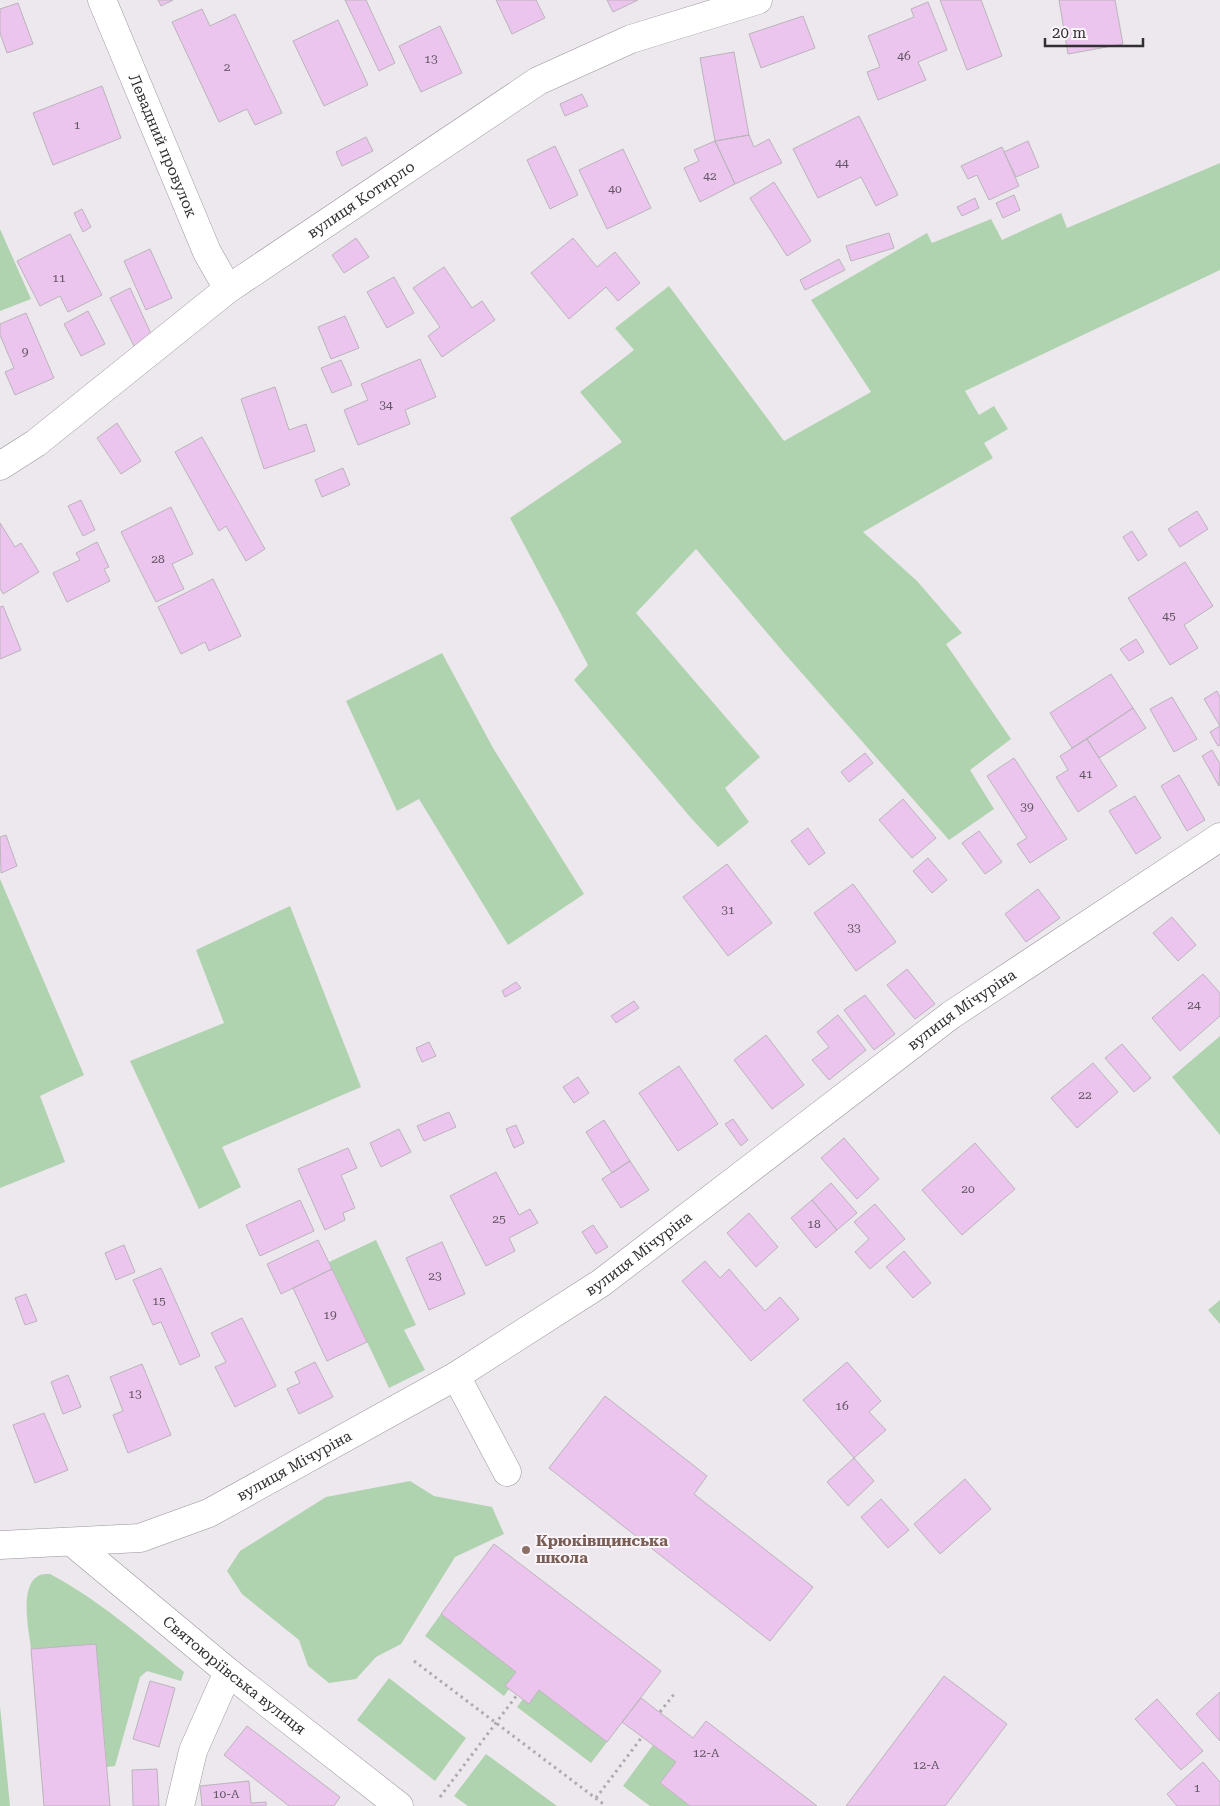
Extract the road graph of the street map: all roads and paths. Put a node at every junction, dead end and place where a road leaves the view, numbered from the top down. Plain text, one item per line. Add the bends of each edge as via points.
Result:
1 (102, 0) edge
2 (758, 0) edge
3 (228, 289) junction
4 (0, 466) edge
5 (1220, 837) edge
6 (456, 1376) junction
7 (507, 1472) dead end
8 (72, 1542) junction
9 (0, 1545) edge
10 (414, 1661) dead end
11 (228, 1672) junction
12 (674, 1693) dead end
13 (517, 1695) dead end
14 (660, 1712) dead end
15 (496, 1723) junction
16 (642, 1737) dead end
17 (440, 1797) dead end
18 (596, 1798) junction
19 (180, 1806) edge
20 (399, 1806) edge
21 (606, 1806) edge

1 - 3 street, Левадний провулок via 207,252
2 - 3 street, вулиця Котирло via 631,39 538,81
3 - 4 street, вулиця Котирло via 36,443
5 - 6 street, вулиця Мічуріна via 951,1015 601,1284
6 - 7 street
6 - 8 street, вулиця Мічуріна via 209,1513 140,1538
8 - 9 street, вулиця Мічуріна
8 - 11 street, Святоюріївська вулиця
10 - 15 path
11 - 19 street via 193,1751
11 - 20 street, Святоюріївська вулиця
12 - 14 path
13 - 15 path
15 - 17 path
15 - 18 path
16 - 18 path
18 - 21 path

